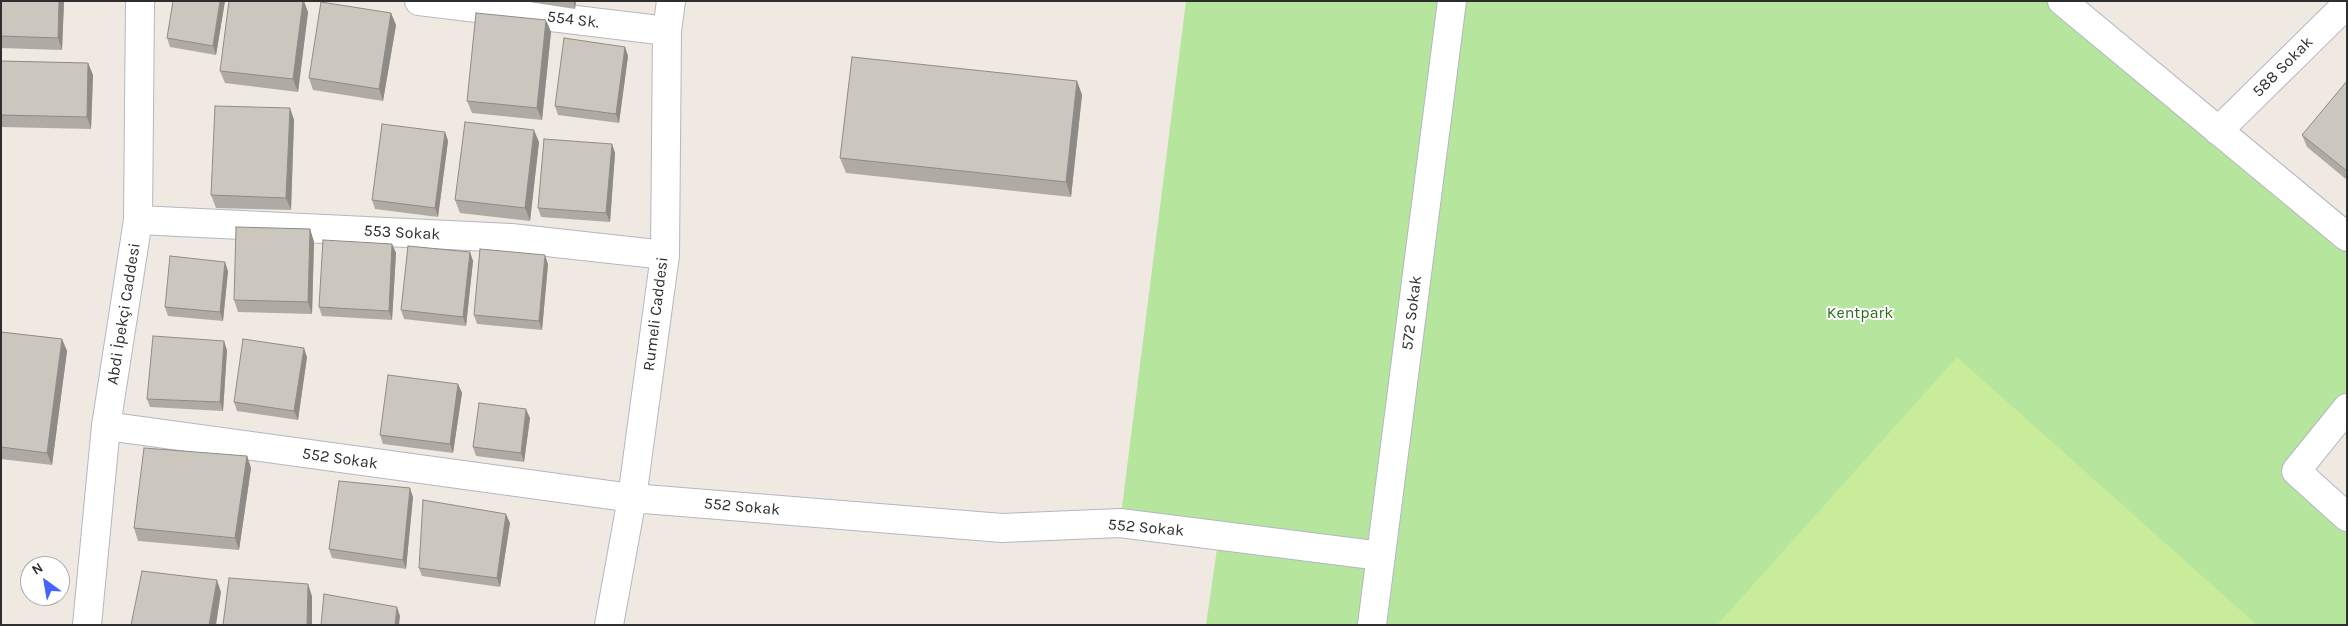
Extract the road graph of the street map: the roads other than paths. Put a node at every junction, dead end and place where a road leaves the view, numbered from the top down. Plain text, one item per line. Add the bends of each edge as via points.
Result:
1 (140, 1) edge
2 (419, 1) edge
3 (671, 1) edge
4 (1452, 1) edge
5 (2062, 1) edge
6 (2347, 4) edge
7 (667, 31) junction
8 (2218, 131) junction
9 (138, 220) junction
10 (2347, 237) edge
11 (665, 255) junction
12 (2347, 408) edge
13 (106, 426) junction
14 (632, 498) junction
15 (2347, 517) edge
16 (1381, 556) junction
17 (86, 625) edge
18 (609, 625) edge
19 (1372, 625) edge

1 - 9 street, Abdi İpekçi Caddesi
2 - 7 street, 554 Sk.
3 - 7 street, Rumeli Caddesi
4 - 16 street, 572 Sokak
5 - 8 street
6 - 8 street, 588 Sokak
7 - 11 street, Rumeli Caddesi
8 - 10 street
9 - 11 street, 553 Sokak via 511,238
9 - 13 street, Abdi İpekçi Caddesi
11 - 14 street, Rumeli Caddesi
12 - 15 street via 2296,471
13 - 14 street, 552 Sokak
13 - 17 street, Abdi İpekçi Caddesi
14 - 16 street, 552 Sokak via 1002,528 1120,523
14 - 18 street, Rumeli Caddesi
16 - 19 street, 572 Sokak

